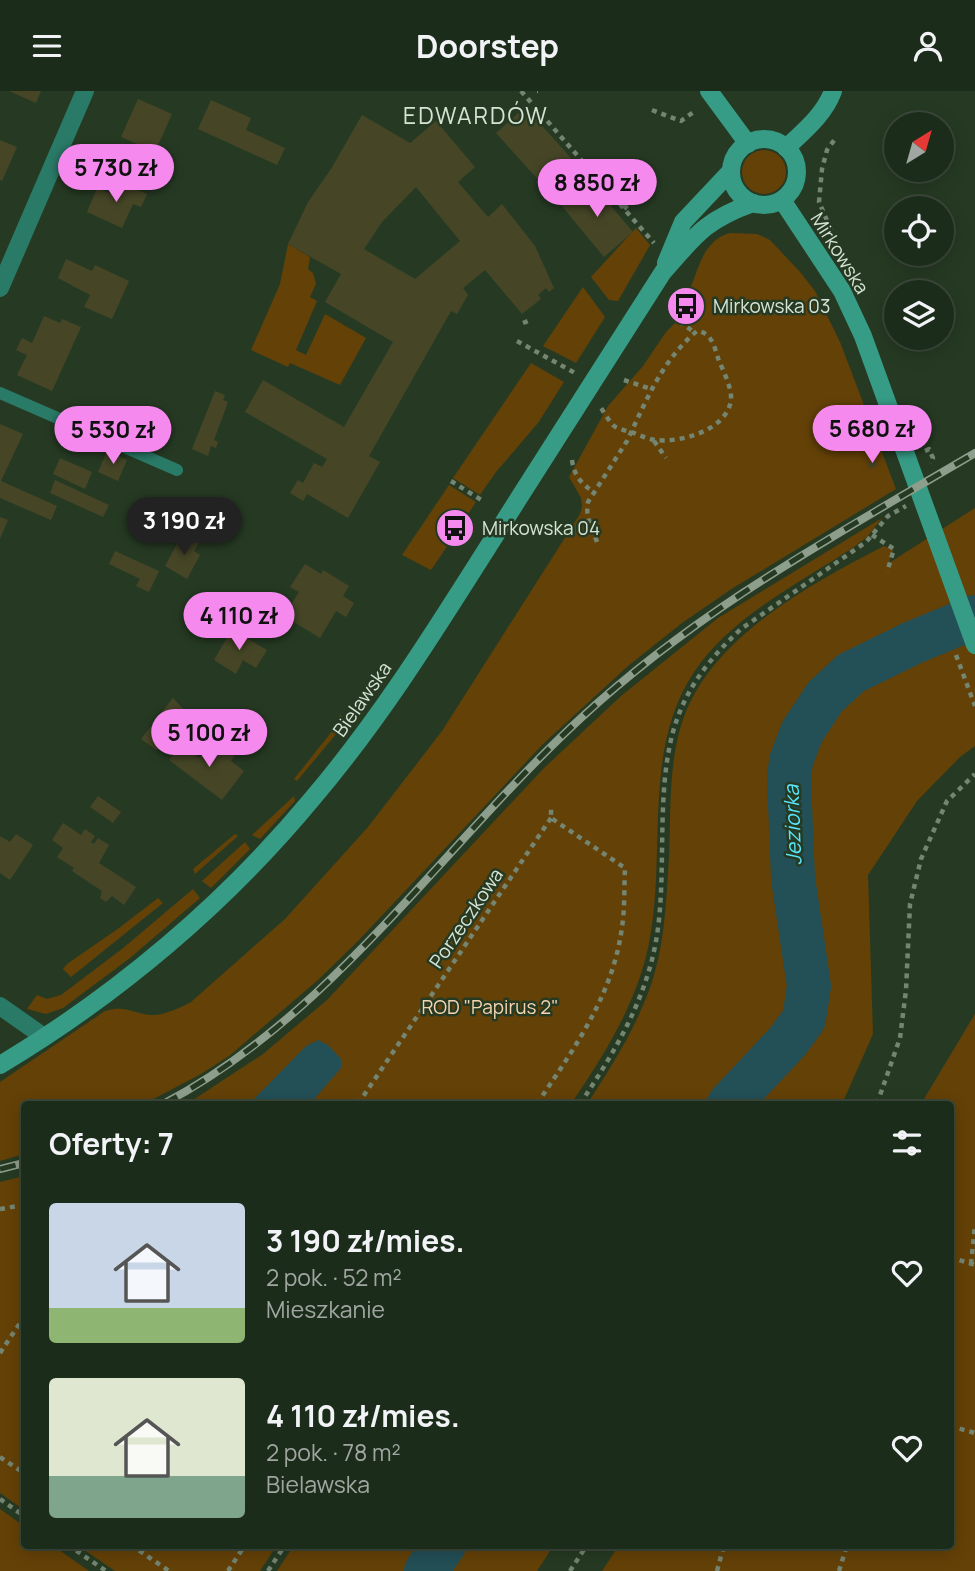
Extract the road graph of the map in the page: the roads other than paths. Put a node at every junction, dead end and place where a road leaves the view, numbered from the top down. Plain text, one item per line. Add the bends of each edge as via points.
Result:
1 (85, 91) edge
2 (709, 91) edge
3 (833, 91) edge
4 (748, 144) junction
5 (786, 148) junction
6 (731, 171) junction
7 (782, 200) junction
8 (753, 203) junction
9 (663, 272) junction
10 (0, 288) edge
11 (0, 393) edge
12 (177, 470) dead end
13 (975, 645) edge
14 (0, 1006) edge
15 (44, 1037) junction
16 (0, 1065) edge

1 - 10 street
2 - 4 street
3 - 5 street via 814,121
4 - 5 street via 768,140
4 - 6 street
5 - 7 street via 797,175
6 - 8 street via 737,191
6 - 9 street, Bielawska via 683,222
7 - 8 street
7 - 13 street, Mirkowska via 842,291 863,336
8 - 9 street, Bielawska via 709,223
9 - 15 street, Bielawska via 421,652 344,761 265,853 206,910 120,982
11 - 12 lane
14 - 15 street
15 - 16 street, Bielawska

